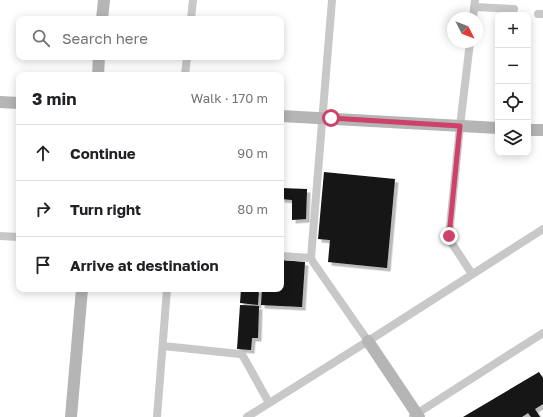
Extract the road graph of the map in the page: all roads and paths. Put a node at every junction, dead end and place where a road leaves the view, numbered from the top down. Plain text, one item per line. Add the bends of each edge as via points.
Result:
1 (104, 0) edge
2 (193, 0) edge
3 (332, 0) edge
4 (475, 4) edge
5 (514, 9) dead end
6 (102, 16) edge
7 (191, 16) edge
8 (469, 48) edge
9 (99, 60) edge
10 (187, 60) edge
11 (98, 72) edge
12 (185, 72) edge
13 (0, 102) edge
14 (16, 103) edge
15 (284, 116) edge
16 (322, 118) junction
17 (460, 126) junction
18 (495, 128) edge
19 (531, 130) edge
20 (543, 130) edge
21 (543, 230) edge
22 (0, 236) edge
23 (16, 237) edge
24 (284, 256) edge
25 (311, 258) junction
26 (472, 274) junction
27 (82, 292) edge
28 (167, 292) edge
29 (543, 333) edge
30 (368, 341) junction
31 (163, 346) junction
32 (269, 403) junction
33 (416, 416) edge
34 (71, 417) edge
35 (157, 417) edge
36 (247, 417) edge

1 - 6 street
2 - 7 street
3 - 16 street
4 - 5 street
8 - 17 street
9 - 11 street
10 - 12 street
13 - 14 street
15 - 16 street
16 - 17 street
16 - 25 street
17 - 18 street
17 - 26 street via 449,236
19 - 20 street
21 - 26 street
22 - 23 street
24 - 25 street
25 - 30 street
26 - 30 street
27 - 34 street
28 - 31 street
29 - 33 street
30 - 32 street
30 - 33 street
31 - 32 street via 240,354
31 - 35 street
32 - 36 street

